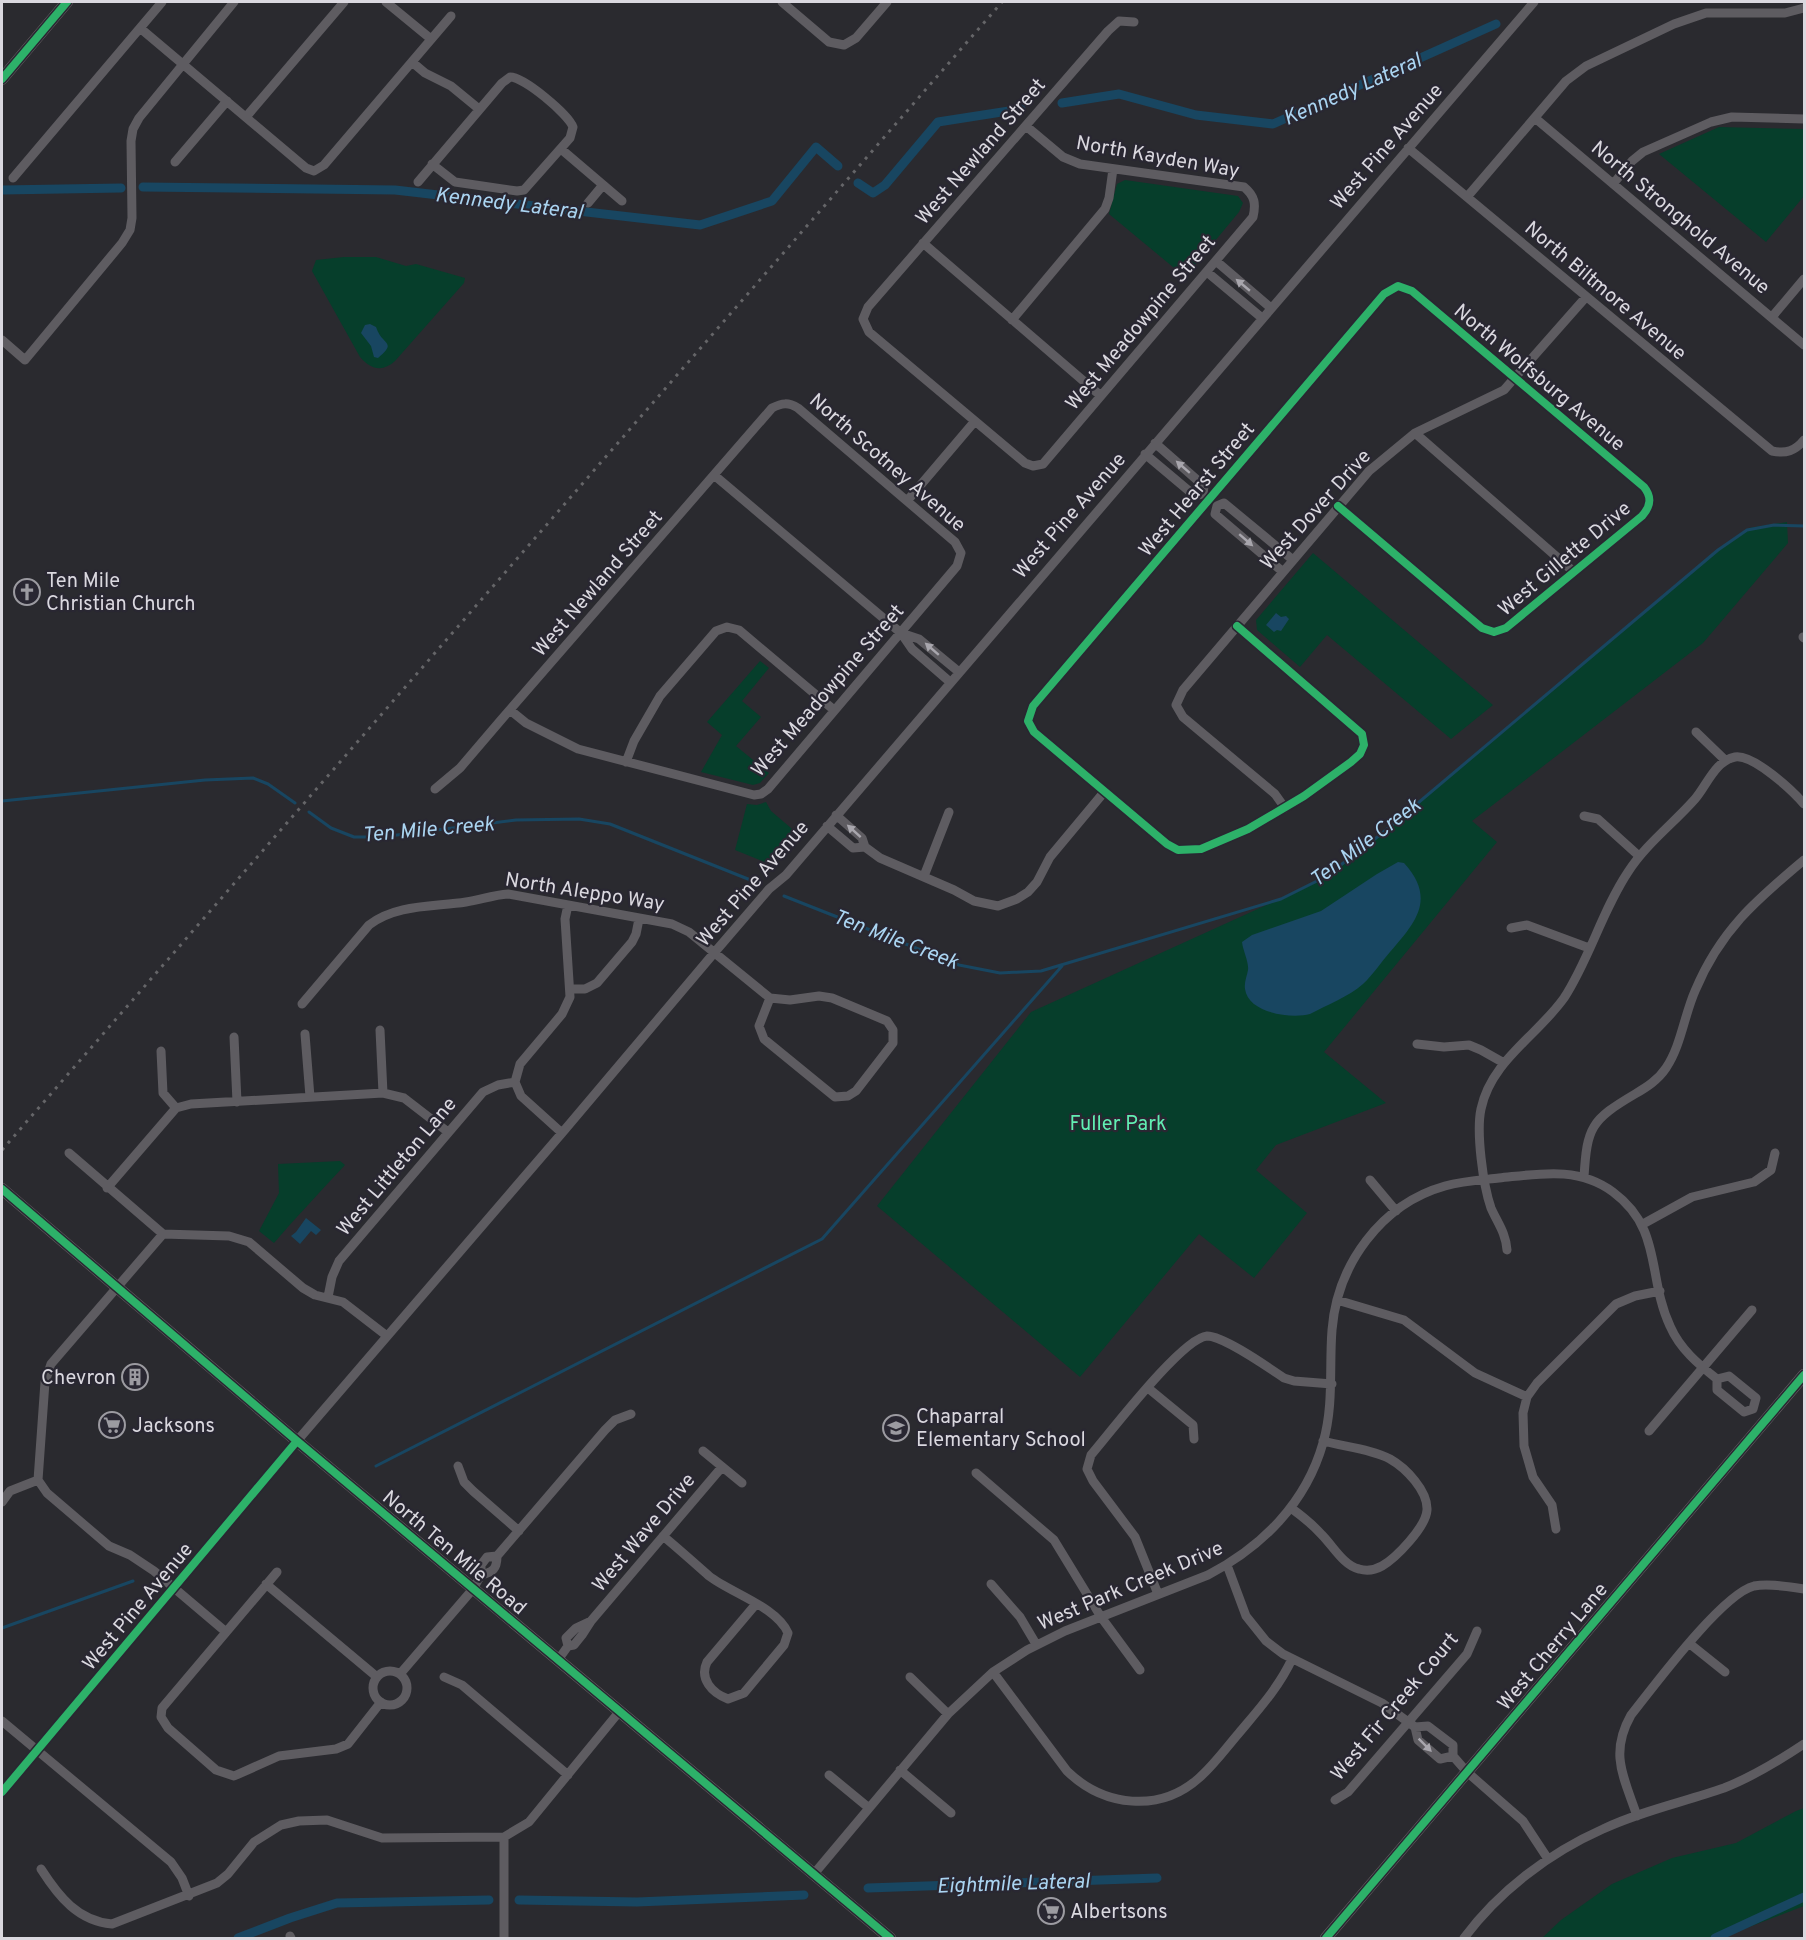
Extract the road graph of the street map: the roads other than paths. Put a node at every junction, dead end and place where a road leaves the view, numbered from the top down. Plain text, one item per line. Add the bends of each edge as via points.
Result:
1 (67, 2) edge
2 (162, 2) edge
3 (234, 2) edge
4 (344, 2) edge
5 (386, 2) edge
6 (782, 2) edge
7 (887, 2) edge
8 (1534, 2) edge
9 (1804, 8) edge
10 (451, 16) dead end
11 (1134, 22) dead end
12 (140, 28) junction
13 (431, 39) junction
14 (412, 62) junction
15 (183, 64) junction
16 (2, 79) edge
17 (227, 101) junction
18 (479, 109) junction
19 (246, 117) junction
20 (1535, 118) junction
21 (1804, 119) edge
22 (1026, 126) junction
23 (1408, 147) junction
24 (561, 149) junction
25 (175, 162) dead end
26 (432, 164) junction
27 (1113, 169) junction
28 (13, 178) dead end
29 (418, 182) dead end
30 (1613, 184) junction
31 (603, 185) junction
32 (1467, 197) junction
33 (1254, 200) joint
34 (622, 201) dead end
35 (588, 203) dead end
36 (923, 243) junction
37 (1216, 261) junction
38 (1207, 272) junction
39 (1804, 279) edge
40 (1398, 286) joint
41 (1586, 297) junction
42 (1271, 308) junction
43 (1772, 317) junction
44 (1262, 318) junction
45 (1012, 320) junction
46 (2, 340) edge
47 (1804, 345) edge
48 (1515, 378) junction
49 (1101, 396) junction
50 (787, 403) joint
51 (975, 421) junction
52 (1415, 433) junction
53 (1804, 440) edge
54 (1155, 443) junction
55 (1145, 454) junction
56 (714, 475) junction
57 (1209, 500) junction
58 (907, 501) junction
59 (1650, 503) joint
60 (1338, 506) junction
61 (962, 553) joint
62 (1293, 560) junction
63 (1283, 572) junction
64 (1574, 572) junction
65 (1237, 626) junction
66 (901, 633) junction
67 (959, 672) junction
68 (950, 682) junction
69 (510, 710) junction
70 (834, 710) junction
71 (1696, 732) dead end
72 (1725, 760) junction
73 (626, 762) junction
74 (435, 789) dead end
75 (1105, 791) junction
76 (1804, 804) edge
77 (1285, 808) junction
78 (949, 812) dead end
79 (836, 815) junction
80 (1584, 816) dead end
81 (827, 826) junction
82 (865, 847) junction
83 (1639, 856) junction
84 (1804, 860) edge
85 (924, 876) junction
86 (568, 905) junction
87 (639, 918) junction
88 (1511, 928) dead end
89 (1589, 948) junction
90 (714, 953) junction
91 (571, 989) junction
92 (770, 998) junction
93 (302, 1004) dead end
94 (380, 1030) dead end
95 (305, 1034) dead end
96 (234, 1037) dead end
97 (1417, 1044) dead end
98 (161, 1051) dead end
99 (1504, 1063) junction
100 (515, 1082) junction
101 (383, 1093) junction
102 (310, 1097) junction
103 (237, 1102) junction
104 (176, 1108) junction
105 (448, 1132) junction
106 (562, 1133) junction
107 (69, 1153) dead end
108 (1775, 1153) dead end
109 (1584, 1177) junction
110 (1486, 1179) junction
111 (1370, 1180) dead end
112 (108, 1188) junction
113 (2, 1189) edge
114 (1396, 1211) junction
115 (1643, 1224) junction
116 (163, 1234) junction
117 (1507, 1250) dead end
118 (116, 1287) junction
119 (1660, 1292) junction
120 (328, 1297) junction
121 (1337, 1300) junction
122 (1752, 1310) dead end
123 (387, 1336) junction
124 (1703, 1368) junction
125 (1804, 1375) edge
126 (1717, 1379) junction
127 (1332, 1384) junction
128 (1148, 1388) junction
129 (1527, 1397) junction
130 (1753, 1409) junction
131 (631, 1414) dead end
132 (1766, 1420) junction
133 (1649, 1431) dead end
134 (1194, 1438) dead end
135 (297, 1441) junction
136 (1323, 1442) junction
137 (703, 1450) dead end
138 (459, 1466) dead end
139 (722, 1467) junction
140 (976, 1473) dead end
141 (38, 1480) junction
142 (742, 1483) dead end
143 (2, 1502) edge
144 (1291, 1508) junction
145 (1556, 1529) dead end
146 (519, 1531) junction
147 (663, 1536) junction
148 (1227, 1565) junction
149 (277, 1572) dead end
150 (266, 1584) junction
151 (991, 1584) dead end
152 (175, 1588) junction
153 (473, 1589) junction
154 (1804, 1589) edge
155 (1158, 1594) junction
156 (756, 1604) junction
157 (1101, 1617) junction
158 (1477, 1631) dead end
159 (226, 1632) junction
160 (1036, 1644) junction
161 (1690, 1644) junction
162 (1292, 1659) junction
163 (558, 1660) junction
164 (1140, 1670) dead end
165 (993, 1672) junction
166 (1725, 1672) dead end
167 (400, 1674) junction
168 (377, 1677) junction
169 (444, 1677) dead end
170 (910, 1677) dead end
171 (381, 1702) junction
172 (619, 1712) junction
173 (948, 1714) junction
174 (2, 1721) edge
175 (1412, 1725) junction
176 (1804, 1744) edge
177 (36, 1751) junction
178 (1452, 1756) junction
179 (900, 1770) junction
180 (1467, 1772) junction
181 (829, 1774) dead end
182 (568, 1775) junction
183 (2, 1792) edge
184 (1335, 1800) dead end
185 (869, 1808) junction
186 (951, 1813) dead end
187 (1637, 1816) junction
188 (504, 1837) junction
189 (1548, 1859) junction
190 (41, 1869) dead end
191 (813, 1875) junction
192 (189, 1896) junction
193 (504, 1938) edge
194 (890, 1938) edge
195 (1326, 1938) edge
196 (1464, 1938) edge

1 - 16 main road
2 - 12 street
3 - 15 street
4 - 19 street
5 - 13 street
6 - 7 street via 829,42 844,45 856,38
8 - 23 street, West Pine Avenue
9 - 20 street via 1785,13 1706,13 1674,24 1586,66 1566,81
10 - 13 street
11 - 22 street, West Newland Street via 1119,21 1107,31
12 - 15 street
12 - 28 street
13 - 14 street
14 - 18 street
14 - 19 street via 324,165 314,171
15 - 17 street
15 - 46 street via 133,129 130,230 114,255 25,360
17 - 19 street
17 - 25 street
18 - 24 street via 510,77 522,80 567,117 573,127
18 - 26 street
20 - 30 street, North Stronghold Avenue
20 - 32 street
21 - 30 street via 1732,117 1711,122 1643,152
22 - 27 street, North Kayden Way via 1070,161
22 - 36 street, West Newland Street
23 - 32 street, North Biltmore Avenue
23 - 42 street, West Pine Avenue
24 - 26 street via 524,190 517,191 460,184
24 - 31 street
26 - 29 street
27 - 33 street, North Kayden Way via 1244,187
27 - 45 street via 1105,209
30 - 43 street, North Stronghold Avenue
31 - 34 street
31 - 35 street
32 - 41 street, North Biltmore Avenue
33 - 37 street, West Meadowpine Street via 1253,217
36 - 45 street
36 - 51 street, West Newland Street via 868,307 863,319 869,332
37 - 38 street, West Meadowpine Street
42 -> 37 street
38 - 44 street
38 - 49 street, West Meadowpine Street
39 - 43 street
40 - 48 street, North Wolfsburg Avenue via 1412,291
40 - 57 street, West Hearst Street via 1384,294
41 - 48 street, West Dover Drive
41 - 53 street, North Biltmore Avenue via 1772,451 1785,453
42 - 44 street, West Pine Avenue
43 - 47 street, North Stronghold Avenue
44 - 54 street, West Pine Avenue
45 - 49 street
48 - 52 street, West Dover Drive via 1494,397
48 - 59 street, North Wolfsburg Avenue via 1644,487
49 - 51 street, West Meadowpine Street via 1043,464 1033,466
50 - 56 street, West Newland Street via 772,408
50 - 58 street, North Scotney Avenue via 798,408
51 - 58 street
52 - 60 street, West Dover Drive via 1369,471
52 - 64 street
54 - 55 street, West Pine Avenue
57 -> 54 street via 1204,486
55 - 57 street via 1195,496
55 - 67 street, West Pine Avenue
56 - 66 street
56 - 69 street, West Newland Street
57 - 62 street via 1224,503
57 -> 63 street via 1215,514
57 - 75 street, West Hearst Street via 1033,706 1028,721 1034,732
58 - 61 street, North Scotney Avenue via 956,542
59 - 64 street, West Gillette Drive via 1642,516
60 - 62 street, West Dover Drive
60 - 64 street, West Gillette Drive via 1482,628 1494,632 1506,628
61 - 66 street, West Meadowpine Street via 957,566
62 - 63 street, West Dover Drive
63 - 65 street, West Dover Drive
65 - 77 street, West Dover Drive via 1183,690 1176,705 1183,717 1275,794
65 - 77 street via 1362,734 1364,745 1360,754
67 -> 66 street via 919,639
66 - 68 street via 912,649
66 - 70 street, West Meadowpine Street
67 - 68 street, West Pine Avenue
68 - 79 street, West Pine Avenue
69 - 73 street via 526,723 578,749
69 - 74 street, West Newland Street via 460,768
70 - 73 street, West Meadowpine Street via 761,794
70 - 73 street via 739,630 727,627 717,632 660,696
71 - 72 street
72 - 76 street via 1747,758 1756,763
72 - 83 street via 1695,798
75 - 77 street via 1178,850 1201,849
75 - 85 street via 1050,857 1037,882 1017,900 998,906 974,902
78 - 85 street
79 - 81 street, West Pine Avenue
82 -> 79 street via 862,838
80 - 83 street via 1598,819
81 - 82 street via 853,848
81 - 90 street, West Pine Avenue
82 - 85 street via 880,858
83 - 89 street via 1612,899
84 - 109 street via 1762,895 1724,937 1693,994 1669,1065 1655,1081 1605,1113 1594,1126 1586,1145
86 - 87 street, North Aleppo Way
86 - 91 street via 565,919
86 - 93 street, North Aleppo Way via 508,894 394,911 369,924
87 - 90 street, North Aleppo Way via 681,927
87 - 91 street via 632,942 597,983 585,989
88 - 89 street via 1527,925
89 - 99 street via 1558,1005
90 - 92 street, North Aleppo Way
90 - 106 street, West Pine Avenue
91 - 100 street via 562,1014 520,1064
92 - 92 street via 759,1026 764,1039 829,1094 842,1098 856,1091 893,1043 893,1030 887,1021 832,998
94 - 101 street
95 - 102 street
96 - 103 street
97 - 99 street via 1469,1045
98 - 104 street via 163,1093
99 - 110 street via 1488,1087 1479,1118
100 - 105 street, West Littleton Lane via 483,1092
100 - 106 street via 521,1096
101 - 102 street
101 - 105 street via 404,1098
102 - 103 street
103 - 104 street
104 - 112 street
105 - 120 street, West Littleton Lane via 339,1261
106 - 123 street, West Pine Avenue
107 - 112 street
108 - 115 street via 1771,1170 1754,1182 1692,1197
109 - 110 street, West Park Creek Drive via 1552,1173
109 - 115 street, West Park Creek Drive via 1620,1198
110 - 114 street, West Park Creek Drive via 1443,1187
110 - 117 street via 1491,1207
111 - 114 street
112 - 116 street
113 - 118 main road, North Ten Mile Road
114 - 121 street, West Park Creek Drive via 1356,1254
115 - 119 street, West Park Creek Drive
116 - 118 street
116 - 120 street via 239,1238 249,1242 303,1288
118 - 135 main road, North Ten Mile Road
118 - 141 street via 47,1372
119 - 124 street, West Park Creek Drive via 1675,1336
119 - 129 street via 1616,1304
120 - 123 street via 343,1302
121 - 127 street, West Park Creek Drive via 1332,1327
121 - 129 street via 1404,1320 1475,1373
122 - 124 street
123 - 135 street, West Pine Avenue
124 - 126 street, West Park Creek Drive
124 - 133 street
125 - 132 main road, West Cherry Lane
126 - 130 street, West Park Creek Drive via 1717,1390 1744,1412
126 - 130 street, West Park Creek Drive via 1729,1376 1756,1398
127 - 128 street via 1294,1382 1225,1342 1206,1336 1180,1352
127 - 136 street, West Park Creek Drive
128 - 134 street via 1193,1425
128 - 155 street via 1091,1455 1087,1469 1135,1537
129 - 145 street via 1523,1423 1526,1457 1538,1487 1552,1505
130 - 132 street, West Park Creek Drive
131 - 146 street via 615,1420 605,1430
132 - 180 main road, West Cherry Lane
135 - 152 street, West Pine Avenue
135 - 153 main road, North Ten Mile Road
136 - 144 street, West Park Creek Drive via 1312,1472
136 - 144 street via 1388,1458 1397,1464 1425,1498 1425,1520 1406,1544 1380,1567 1370,1570 1349,1565
137 - 139 street, West Wave Drive
138 - 146 street via 464,1482
139 - 142 street, West Wave Drive
139 - 147 street, West Wave Drive
140 - 157 street via 1054,1540
141 - 143 street via 10,1491
141 - 152 street via 47,1493 109,1546 130,1555
144 - 148 street, West Park Creek Drive via 1262,1540
146 - 153 street via 497,1556 497,1566 481,1575
147 - 156 street via 710,1576
147 - 163 street, West Wave Drive
148 - 155 street, West Park Creek Drive
148 - 162 street via 1252,1625 1274,1648
149 - 150 street
150 - 159 street
150 - 168 street
151 - 160 street via 1020,1617
152 - 159 street
152 - 177 street, West Pine Avenue
153 - 163 main road, North Ten Mile Road
153 - 167 street
154 - 161 street via 1754,1586 1740,1592 1721,1607
155 - 157 street, West Park Creek Drive
156 - 156 street via 782,1623 788,1633 784,1645 744,1693 732,1699 722,1696 708,1686 704,1675 707,1662
157 - 160 street, West Park Creek Drive
157 - 164 street
158 - 175 street, West Fir Creek Court via 1467,1654
159 - 171 street via 162,1708 161,1717 168,1728 216,1770 234,1776 279,1756 336,1749 348,1744
160 - 165 street, West Park Creek Drive
161 - 166 street
161 - 187 street via 1630,1715 1619,1742 1621,1769
162 - 165 street via 1277,1688 1201,1777 1172,1795 1150,1801 1105,1796 1075,1779
162 - 175 street via 1364,1693
163 - 172 main road, North Ten Mile Road
165 - 173 street, West Park Creek Drive
167 - 168 street via 391,1671
167 - 171 street via 407,1689 402,1700 392,1705
168 - 171 street via 374,1693
169 - 182 street via 462,1685
170 - 173 street
172 - 182 street
172 - 191 main road, North Ten Mile Road
173 - 179 street, West Park Creek Drive
174 - 177 street
175 - 178 street via 1428,1726 1453,1745
175 -> 178 street via 1418,1740 1440,1760
175 - 184 street, West Fir Creek Court via 1348,1792
176 - 187 street via 1727,1787
177 - 183 street, West Pine Avenue
177 - 192 street via 171,1862
178 - 180 street
179 - 185 street, West Park Creek Drive
179 - 186 street
180 - 189 street via 1523,1821
180 - 195 main road, West Cherry Lane
181 - 185 street
182 - 188 street via 528,1822
185 - 191 street, West Park Creek Drive
187 - 189 street via 1602,1829
188 - 192 street via 382,1838 327,1821 299,1821 267,1833 217,1883
188 - 193 street
189 - 196 street via 1516,1883
190 - 192 street via 56,1892 96,1923 112,1924
191 - 194 main road, North Ten Mile Road

